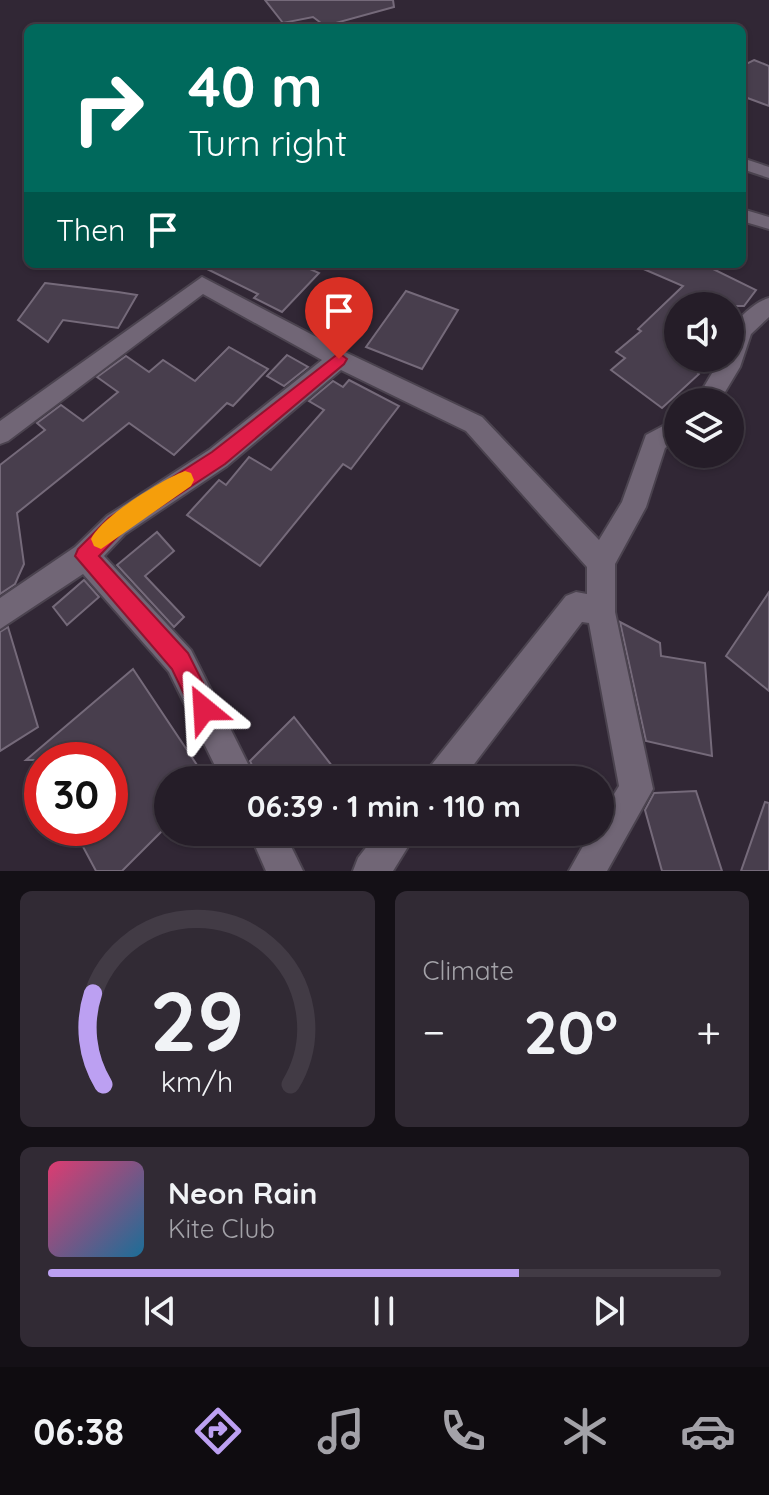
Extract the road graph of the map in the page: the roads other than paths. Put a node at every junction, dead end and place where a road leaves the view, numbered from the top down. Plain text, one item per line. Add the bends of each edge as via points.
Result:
1 (746, 164) edge
2 (769, 173) edge
3 (746, 216) edge
4 (769, 223) edge
5 (769, 305) edge
6 (339, 359) junction
7 (716, 388) edge
8 (0, 434) edge
9 (664, 437) edge
10 (85, 556) junction
11 (601, 562) junction
12 (601, 612) junction
13 (0, 615) edge
14 (232, 766) edge
15 (452, 766) edge
16 (273, 846) edge
17 (390, 846) edge
18 (285, 871) edge
19 (371, 871) edge
20 (587, 871) edge

1 - 2 street
3 - 4 street
5 - 7 street via 742,330
6 - 8 street via 202,284
6 - 10 street via 218,458 116,525
6 - 11 street via 474,424
9 - 11 street via 655,442 633,507
10 - 13 street
10 - 14 street via 180,661
11 - 12 street
12 - 15 street via 576,606
12 - 20 street via 636,789
16 - 18 street
17 - 19 street

